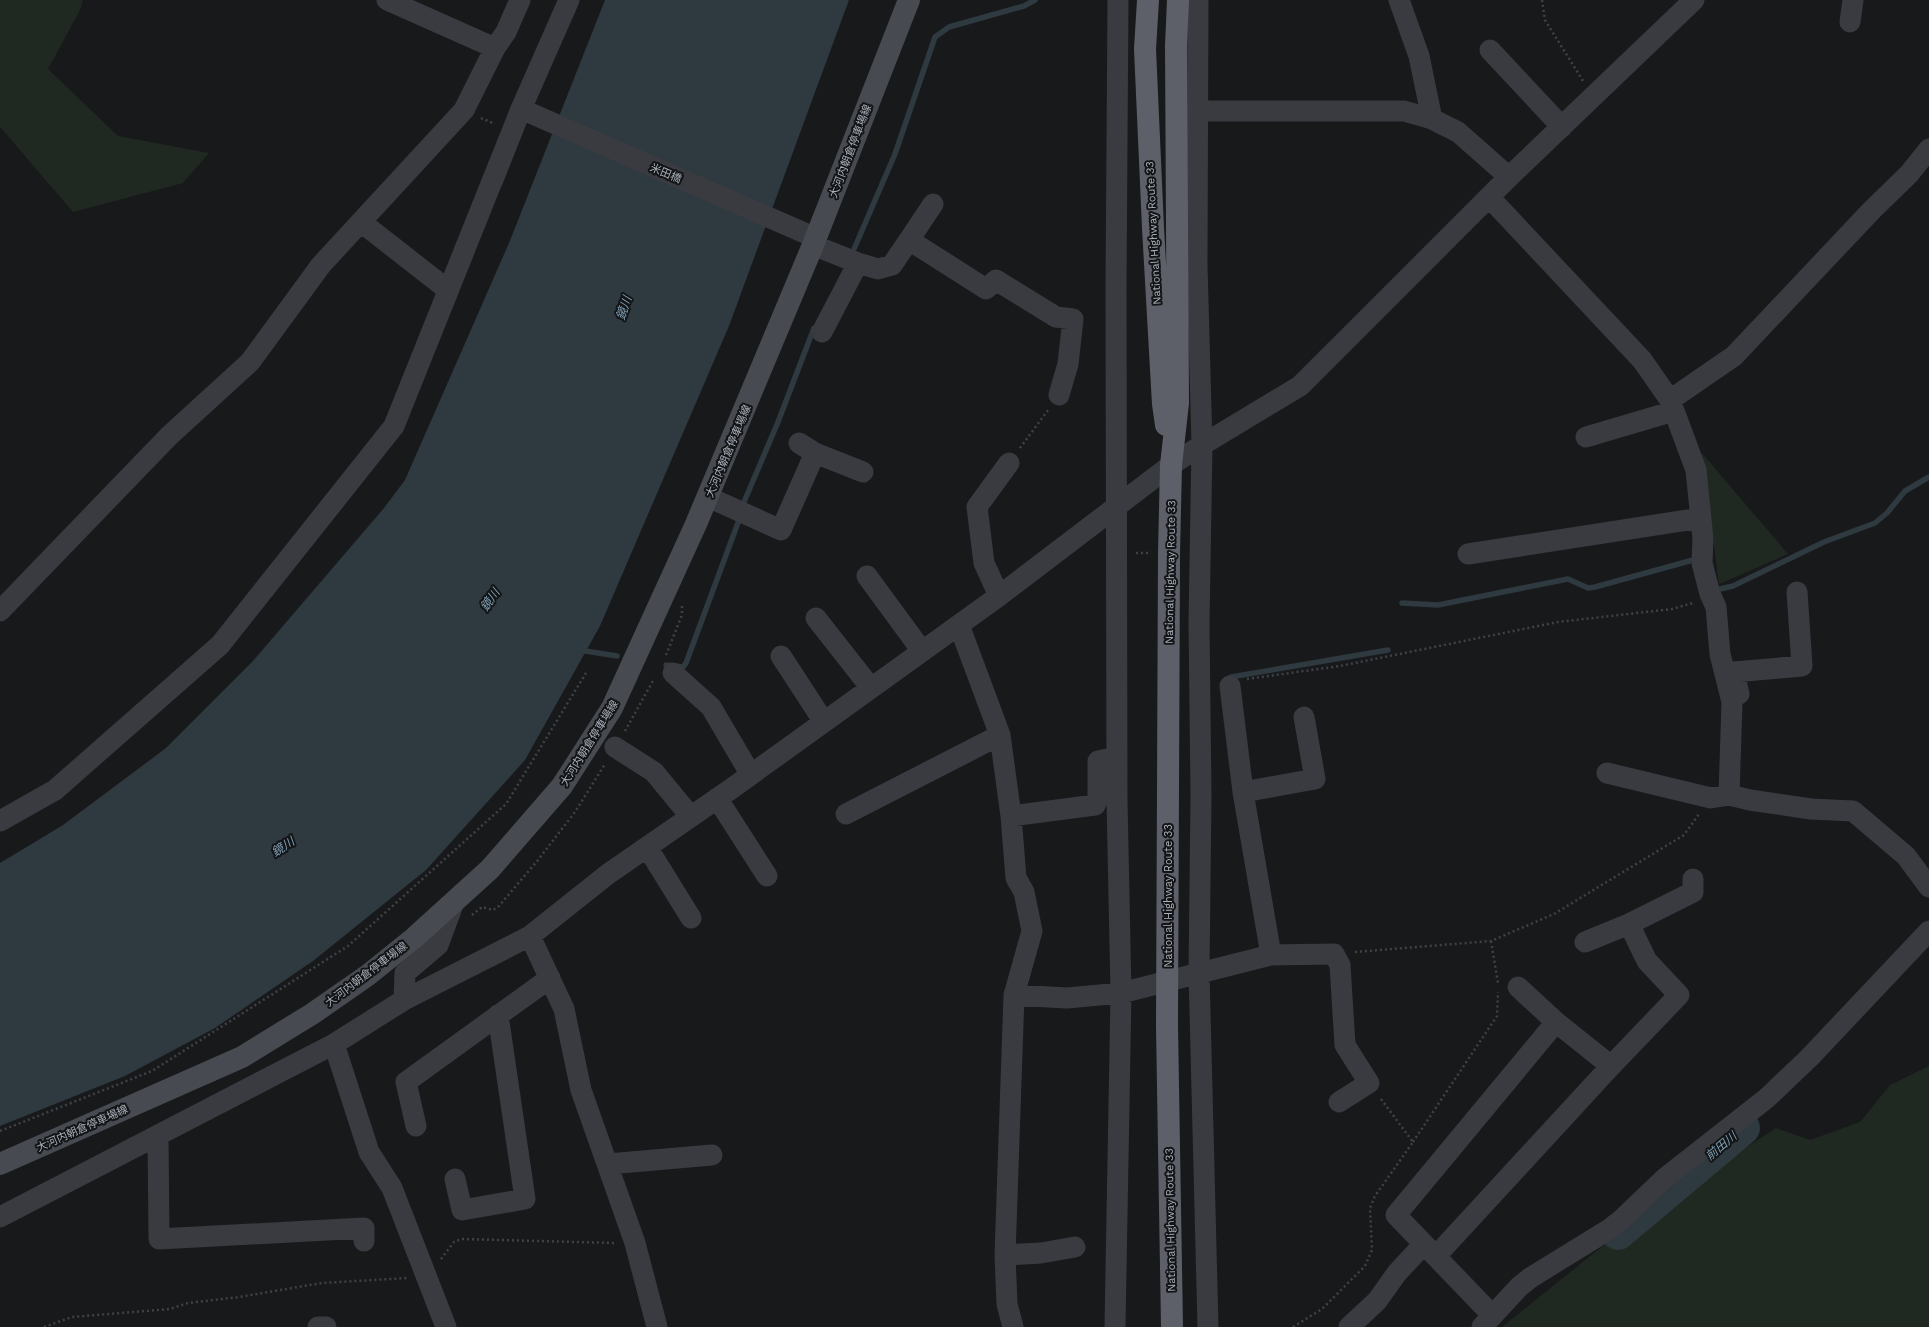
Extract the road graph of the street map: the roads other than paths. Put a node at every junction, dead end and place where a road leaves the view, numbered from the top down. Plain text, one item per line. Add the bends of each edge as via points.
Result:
1 (387, 0) edge
2 (520, 0) edge
3 (569, 0) edge
4 (909, 0) edge
5 (1118, 0) edge
6 (1148, 0) edge
7 (1178, 0) edge
8 (1198, 0) edge
9 (1399, 0) edge
10 (1694, 0) edge
11 (1853, 0) edge
12 (1850, 22) dead end
13 (495, 48) junction
14 (1490, 50) dead end
15 (1196, 111) junction
16 (528, 113) junction
17 (1432, 119) junction
18 (1562, 127) junction
19 (1929, 149) edge
20 (1509, 177) junction
21 (492, 182) junction
22 (1489, 197) junction
23 (934, 204) dead end
24 (361, 222) junction
25 (809, 238) junction
26 (909, 240) junction
27 (858, 263) junction
28 (448, 290) junction
29 (822, 332) dead end
30 (1059, 395) road end
31 (1672, 406) junction
32 (1586, 437) dead end
33 (1202, 445) junction
34 (1009, 463) road end
35 (1171, 465) junction
36 (863, 472) dead end
37 (708, 497) junction
38 (1118, 505) junction
39 (1700, 518) junction
40 (1468, 554) dead end
41 (867, 576) dead end
42 (1797, 592) dead end
43 (999, 596) junction
44 (0, 611) edge
45 (816, 618) dead end
46 (960, 625) junction
47 (922, 652) junction
48 (781, 656) dead end
49 (673, 673) dead end
50 (1230, 686) road end
51 (871, 688) junction
52 (1304, 717) dead end
53 (824, 722) junction
54 (1000, 735) junction
55 (615, 747) dead end
56 (1117, 757) junction
57 (1607, 773) dead end
58 (751, 775) junction
59 (1243, 792) junction
60 (1726, 796) junction
61 (717, 798) junction
62 (846, 814) dead end
63 (1011, 816) junction
64 (691, 817) junction
65 (0, 821) edge
66 (647, 847) junction
67 (767, 876) dead end
68 (1693, 879) dead end
69 (1929, 887) edge
70 (454, 902) junction
71 (691, 918) dead end
72 (1629, 924) junction
73 (1929, 930) edge
74 (530, 936) junction
75 (1585, 942) dead end
76 (1271, 954) junction
77 (1199, 972) junction
78 (550, 978) junction
79 (1168, 980) junction
80 (1518, 987) dead end
81 (1121, 993) junction
82 (1014, 995) junction
83 (404, 1000) junction
84 (498, 1016) junction
85 (1556, 1022) junction
86 (334, 1044) junction
87 (1610, 1066) junction
88 (1339, 1102) dead end
89 (416, 1126) dead end
90 (158, 1135) junction
91 (712, 1155) dead end
92 (0, 1164) edge
93 (608, 1164) junction
94 (455, 1179) dead end
95 (0, 1217) edge
96 (364, 1241) dead end
97 (1075, 1247) dead end
98 (1430, 1250) junction
99 (1005, 1255) junction
100 (1487, 1321) edge
101 (1355, 1325) edge
102 (318, 1327) edge
103 (326, 1327) edge
104 (446, 1327) edge
105 (657, 1327) edge
106 (1013, 1327) edge
107 (1115, 1327) edge
108 (1172, 1327) edge
109 (1208, 1327) edge

1 - 13 street
2 - 13 street via 506,32
3 - 16 street
4 - 25 main road, 大河内朝倉停車場線
5 - 38 street
6 - 35 highway, National Highway Route 33 via 1145,49 1153,228 1163,404
7 - 35 highway, National Highway Route 33 via 1178,404
8 - 15 street
9 - 17 street via 1419,56
10 - 18 street
11 - 12 street
13 - 24 street via 464,110
14 - 18 street
15 - 17 street via 1404,111
15 - 33 street
16 - 21 street
16 - 21 street via 511,133
16 - 25 street, 米田橋
17 - 20 street via 1458,132
18 - 20 street
19 - 31 street via 1909,174 1734,356
20 - 22 street
21 - 28 street
22 - 31 street via 1642,360
22 - 33 street via 1300,386
23 - 26 street, 米田橋
24 - 28 street
24 - 44 street via 321,265 250,362 169,436
25 - 27 street, 米田橋
25 - 37 main road, 大河内朝倉停車場線
26 - 27 street, 米田橋 via 892,265 878,269
26 - 30 street via 986,289 996,280 1056,317 1073,319 1068,364
27 - 29 street
28 - 65 street via 394,426 220,645 55,790
31 - 32 street
31 - 39 street via 1696,470
33 - 35 street
33 - 77 street via 1198,622 1201,796
34 - 43 street via 977,507 984,563
35 - 38 street
35 - 79 highway, National Highway Route 33
36 - 37 street via 807,448 781,530
37 - 70 main road, 大河内朝倉停車場線 via 612,708 562,786 490,869
38 - 43 street
38 - 56 street
39 - 40 street
39 - 60 street via 1703,539 1702,563 1716,606 1720,654 1732,702
41 - 47 street
42 - 60 street via 1802,666 1734,672 1741,704
43 - 46 street
45 - 51 street
46 - 47 street
46 - 54 street
47 - 51 street
48 - 53 street
49 - 58 street via 711,707
50 - 59 street
51 - 53 street
52 - 59 street via 1315,779
53 - 58 street
54 - 62 street
54 - 63 street
55 - 64 street via 654,772
56 - 63 street via 1098,761 1098,798 1095,805
56 - 81 street
57 - 60 street
58 - 61 street
59 - 76 street
60 - 69 street via 1811,809 1853,811 1909,860
61 - 64 street
61 - 67 street
63 - 82 street via 1016,878 1024,892 1032,931
64 - 66 street
66 - 71 street
66 - 74 street via 608,874
68 - 72 street via 1693,892
70 - 83 street via 438,945 406,974
70 - 92 main road, 大河内朝倉停車場線 via 368,975 312,1014 242,1057
72 - 75 street
72 - 87 street via 1647,960 1679,995
73 - 100 street via 1809,1058 1767,1098 1665,1178 1608,1230 1530,1278
74 - 78 street
74 - 83 street
76 - 77 street
76 - 88 street via 1334,954 1340,965 1345,1045 1369,1083
77 - 79 street
77 - 109 street
78 - 84 street
78 - 93 street via 564,1009 581,1090
79 - 81 street
79 - 108 highway, National Highway Route 33
80 - 85 street
81 - 82 street via 1067,998
81 - 107 street
82 - 99 street
83 - 86 street
84 - 89 street via 406,1082
84 - 94 street via 525,1199 462,1210
85 - 87 street
85 - 98 street via 1396,1215
86 - 90 street
86 - 104 street via 369,1152 392,1188
87 - 98 street
90 - 95 street
90 - 96 street via 158,1239 364,1228
91 - 93 street
93 - 105 street via 635,1243
97 - 99 street via 1041,1253
98 - 100 street
98 - 101 street via 1397,1273 1377,1301
99 - 106 street via 1007,1304
102 - 103 street

